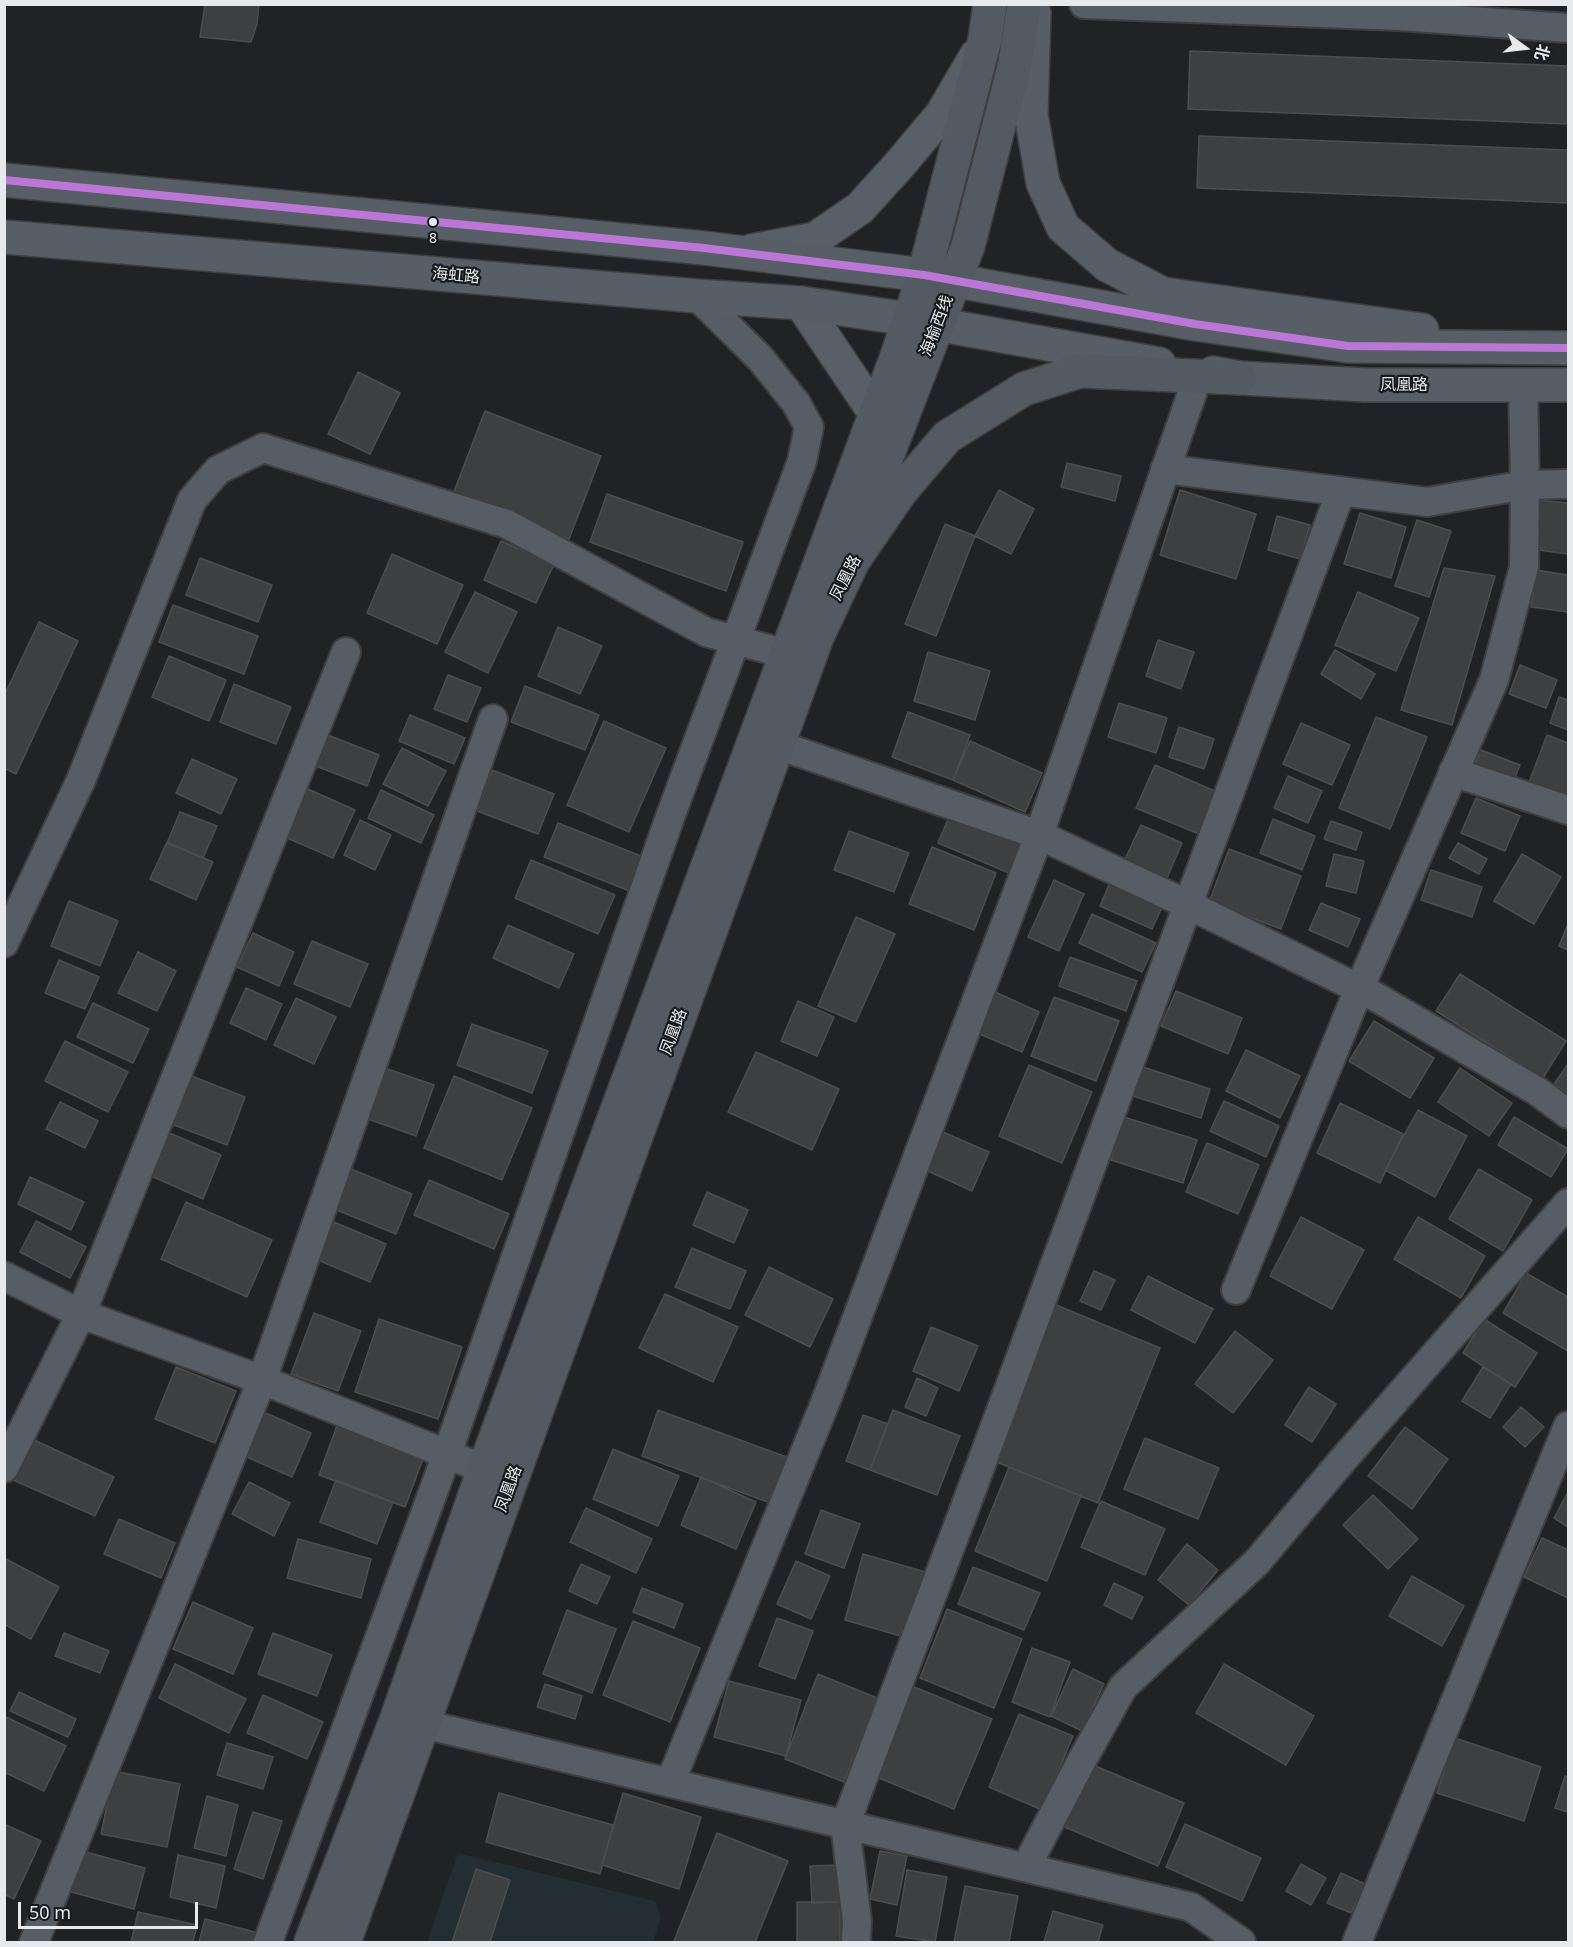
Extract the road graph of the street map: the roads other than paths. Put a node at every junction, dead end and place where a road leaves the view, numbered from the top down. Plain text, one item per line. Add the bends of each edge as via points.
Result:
1 (990, 4) edge
2 (1024, 4) edge
3 (1034, 4) edge
4 (1084, 4) edge
5 (1569, 28) edge
6 (985, 39) junction
7 (4, 180) edge
8 (4, 237) edge
9 (744, 252) junction
10 (939, 278) junction
11 (697, 296) junction
12 (801, 303) junction
13 (923, 322) junction
14 (1562, 348) edge
15 (897, 356) joint
16 (1198, 376) junction
17 (1240, 378) junction
18 (1523, 385) junction
19 (1569, 385) edge
20 (876, 413) junction
21 (1166, 469) junction
22 (1569, 484) edge
23 (1525, 485) junction
24 (1341, 491) junction
25 (817, 637) junction
26 (736, 640) junction
27 (346, 652) dead end
28 (786, 654) junction
29 (493, 719) dead end
30 (778, 745) junction
31 (1454, 772) junction
32 (1569, 810) edge
33 (1039, 835) junction
34 (1189, 905) junction
35 (4, 943) edge
36 (1359, 989) junction
37 (1569, 1114) edge
38 (1569, 1203) edge
39 (4, 1276) edge
40 (1236, 1290) dead end
41 (81, 1314) junction
42 (262, 1380) junction
43 (1569, 1426) edge
44 (447, 1454) junction
45 (4, 1468) edge
46 (484, 1469) junction
47 (410, 1721) junction
48 (670, 1783) junction
49 (845, 1824) junction
50 (1026, 1868) junction
51 (34, 1942) edge
52 (268, 1942) edge
53 (311, 1942) edge
54 (344, 1942) edge
55 (856, 1942) edge
56 (1241, 1942) edge
57 (1357, 1942) edge

1 - 6 highway, 海榆西线
2 - 10 highway, 海榆西线 via 1015,63 968,246
3 - 14 main road via 1031,115 1043,183 1063,227 1107,265 1163,294
4 - 5 street via 1400,16
6 - 9 street via 942,114 860,208 815,238
6 - 10 highway, 海榆西线
7 - 9 main road
8 - 11 main road, 海虹路
9 - 10 main road
10 - 13 highway, 海榆西线
10 - 14 main road via 1195,324 1348,346
11 - 12 main road, 海虹路
11 - 26 street via 760,358 796,403 809,427 802,461
12 - 13 main road, 海虹路
12 - 20 street
13 - 15 highway, 海榆西线
13 - 17 main road, 凤凰路
13 - 25 highway, 海榆西线
15 - 20 highway, 凤凰路
16 - 17 highway, 凤凰路
16 - 21 street
16 - 25 highway, 凤凰路 via 1080,370 1024,389 947,437 901,491 852,561
17 - 18 main road, 凤凰路 via 1365,385
18 - 19 main road, 凤凰路
18 - 23 street
20 - 28 highway, 凤凰路
21 - 24 street
21 - 33 street
22 - 23 street
23 - 24 street via 1427,502
23 - 31 street via 1524,567 1494,680
24 - 34 street
25 - 30 highway, 凤凰路
26 - 28 street
26 - 35 street via 706,632 507,524 263,448 218,470 192,500 81,780
26 - 44 street
27 - 41 street
28 - 46 highway, 凤凰路
29 - 42 street
30 - 33 street
30 - 47 highway, 凤凰路
31 - 32 street
31 - 36 street
33 - 34 street
33 - 48 street via 825,1403
34 - 36 street
34 - 49 street
36 - 37 street via 1537,1090
36 - 40 street
38 - 50 street via 1257,1562 1123,1687
39 - 41 street
41 - 42 street
41 - 45 street
42 - 44 street
42 - 51 street
43 - 57 street
44 - 46 street
44 - 52 street
46 - 47 highway, 凤凰路
47 - 48 street
47 - 53 highway, 凤凰路
47 - 54 highway, 凤凰路
48 - 49 street
49 - 50 street
49 - 55 street
50 - 56 street via 1191,1907

